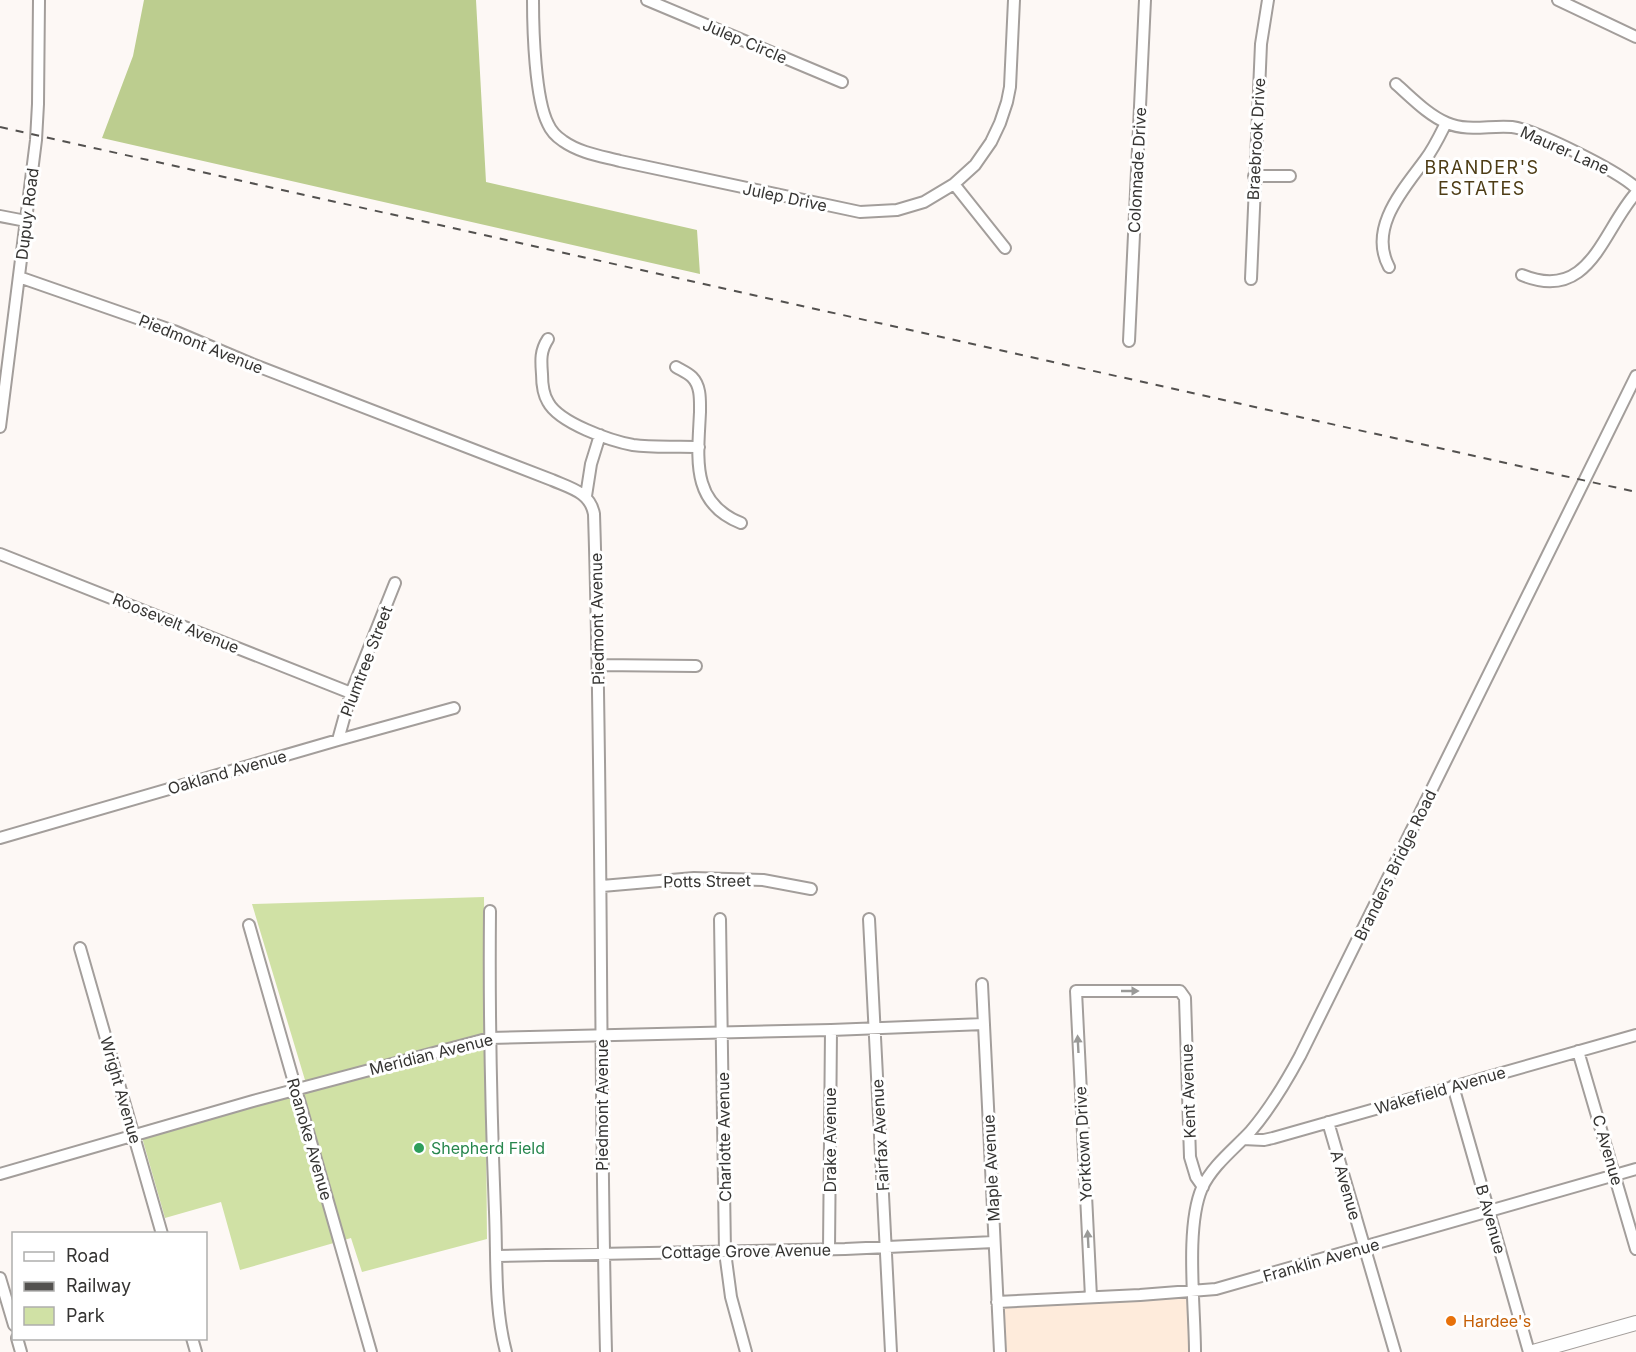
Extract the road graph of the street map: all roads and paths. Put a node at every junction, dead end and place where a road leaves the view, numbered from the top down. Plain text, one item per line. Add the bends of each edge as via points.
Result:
1 (39, 0) edge
2 (533, 0) edge
3 (647, 0) edge
4 (1014, 0) edge
5 (1145, 0) edge
6 (1268, 0) edge
7 (1558, 0) edge
8 (1636, 37) edge
9 (842, 82) dead end
10 (1396, 84) dead end
11 (1446, 123) junction
12 (1254, 176) junction
13 (1290, 176) dead end
14 (954, 184) junction
15 (1636, 188) edge
16 (1636, 193) edge
17 (0, 216) edge
18 (26, 221) junction
19 (1005, 248) dead end
20 (1389, 267) dead end
21 (1522, 275) dead end
22 (19, 277) junction
23 (1251, 279) dead end
24 (548, 339) dead end
25 (1129, 341) dead end
26 (676, 367) dead end
27 (1636, 376) edge
28 (0, 427) edge
29 (600, 435) junction
30 (699, 447) junction
31 (586, 496) junction
32 (741, 523) dead end
33 (0, 554) edge
34 (395, 583) dead end
35 (598, 665) junction
36 (696, 666) dead end
37 (351, 693) junction
38 (454, 708) dead end
39 (338, 740) junction
40 (0, 838) edge
41 (602, 886) junction
42 (811, 889) dead end
43 (490, 911) dead end
44 (869, 918) dead end
45 (720, 919) dead end
46 (249, 925) dead end
47 (80, 948) dead end
48 (982, 984) dead end
49 (1183, 993) joint
50 (984, 1024) junction
51 (874, 1028) junction
52 (831, 1030) junction
53 (722, 1033) junction
54 (602, 1034) junction
55 (1636, 1035) edge
56 (490, 1038) junction
57 (1578, 1051) junction
58 (1453, 1086) junction
59 (296, 1090) junction
60 (1328, 1122) junction
61 (134, 1136) junction
62 (1243, 1139) junction
63 (1636, 1169) edge
64 (0, 1174) edge
65 (1615, 1175) junction
66 (1203, 1187) junction
67 (1489, 1212) junction
68 (162, 1232) edge
69 (994, 1242) junction
70 (886, 1246) junction
71 (1363, 1248) junction
72 (829, 1249) junction
73 (1636, 1249) edge
74 (725, 1252) junction
75 (603, 1254) junction
76 (497, 1256) junction
77 (0, 1278) edge
78 (1194, 1292) junction
79 (1091, 1297) junction
80 (997, 1302) junction
81 (12, 1318) edge
82 (1636, 1323) edge
83 (371, 1352) edge
84 (506, 1352) edge
85 (606, 1352) edge
86 (746, 1352) edge
87 (891, 1352) edge
88 (1000, 1352) edge
89 (1195, 1352) edge
90 (1395, 1352) edge
91 (1531, 1352) edge

1 - 18 street, Dupuy Road via 38,104
2 - 14 street, Julep Drive via 543,115 553,132 572,147 641,166 860,212 912,206
3 - 9 street, Julep Circle
4 - 14 street, Julep Drive via 1008,102 983,154
5 - 25 street, Colonnade Drive
6 - 12 street, Braebrook Drive via 1261,45
7 - 8 street
10 - 11 street, Maurer Lane
11 - 15 street, Maurer Lane via 1525,130 1614,172
11 - 20 street via 1399,196 1383,230 1381,246
12 - 13 street
12 - 23 street, Braebrook Drive
14 - 19 street
16 - 21 street via 1597,255 1583,269 1551,280
17 - 18 street
18 - 22 street, Dupuy Road
22 - 28 street, Dupuy Road
22 - 31 street, Piedmont Avenue via 174,331
24 - 29 street via 541,356 548,403 565,419
26 - 30 street via 692,377 700,395
27 - 62 street, Branders Bridge Road via 1287,1080
29 - 30 street via 636,446
29 - 31 street
30 - 32 street via 707,497 723,514
31 - 35 street, Piedmont Avenue via 594,514
33 - 37 street, Roosevelt Avenue
34 - 37 street, Plumtree Street
35 - 36 street
35 - 41 street, Piedmont Avenue
37 - 39 street, Plumtree Street
38 - 39 street, Oakland Avenue
39 - 40 street, Oakland Avenue
41 - 42 street, Potts Street via 694,878 763,880
41 - 54 street, Piedmont Avenue
43 - 56 street
44 - 51 street, Fairfax Avenue
45 - 53 street, Charlotte Avenue
46 - 59 street, Roanoke Avenue
47 - 61 street, Wright Avenue
48 - 50 street, Maple Avenue
49 - 66 street, Kent Avenue via 1190,1157
79 -> 49 street, Yorktown Drive via 1076,991
50 - 51 street, Meridian Avenue
50 - 69 street, Maple Avenue
51 - 52 street, Meridian Avenue
51 - 70 street, Fairfax Avenue
52 - 53 street, Meridian Avenue
52 - 72 street, Drake Avenue
53 - 54 street, Meridian Avenue
53 - 74 street, Charlotte Avenue
54 - 56 street, Meridian Avenue
54 - 75 street, Piedmont Avenue
55 - 57 street, Wakefield Avenue
56 - 59 street, Meridian Avenue
56 - 76 street
57 - 58 street, Wakefield Avenue
57 - 65 street, C Avenue
58 - 60 street, Wakefield Avenue
58 - 67 street, B Avenue
59 - 61 street, Meridian Avenue
59 - 83 street, Roanoke Avenue
60 - 62 street, Wakefield Avenue via 1264,1140
60 - 71 street, A Avenue
61 - 64 street, Meridian Avenue
61 - 68 street, Wright Avenue
62 - 66 street, Branders Bridge Road
63 - 65 street, Franklin Avenue
65 - 67 street, Franklin Avenue
65 - 73 street, C Avenue
66 - 78 street, Branders Bridge Road via 1195,1220
67 - 71 street, Franklin Avenue
67 - 91 street, B Avenue
69 - 70 street, Cottage Grove Avenue
69 - 80 street, Maple Avenue
70 - 72 street, Cottage Grove Avenue
70 - 87 street, Fairfax Avenue
71 - 78 street, Franklin Avenue
71 - 90 street, A Avenue
72 - 74 street, Cottage Grove Avenue
74 - 75 street, Cottage Grove Avenue
74 - 86 street, Charlotte Avenue via 731,1297
75 - 76 street, Cottage Grove Avenue
75 - 85 street, Piedmont Avenue
76 - 84 street via 499,1323
77 - 81 street
78 - 79 street, Franklin Avenue
78 - 89 street, Branders Bridge Road
79 - 80 street, Franklin Avenue
80 - 88 street, Maple Avenue
82 - 91 main road

